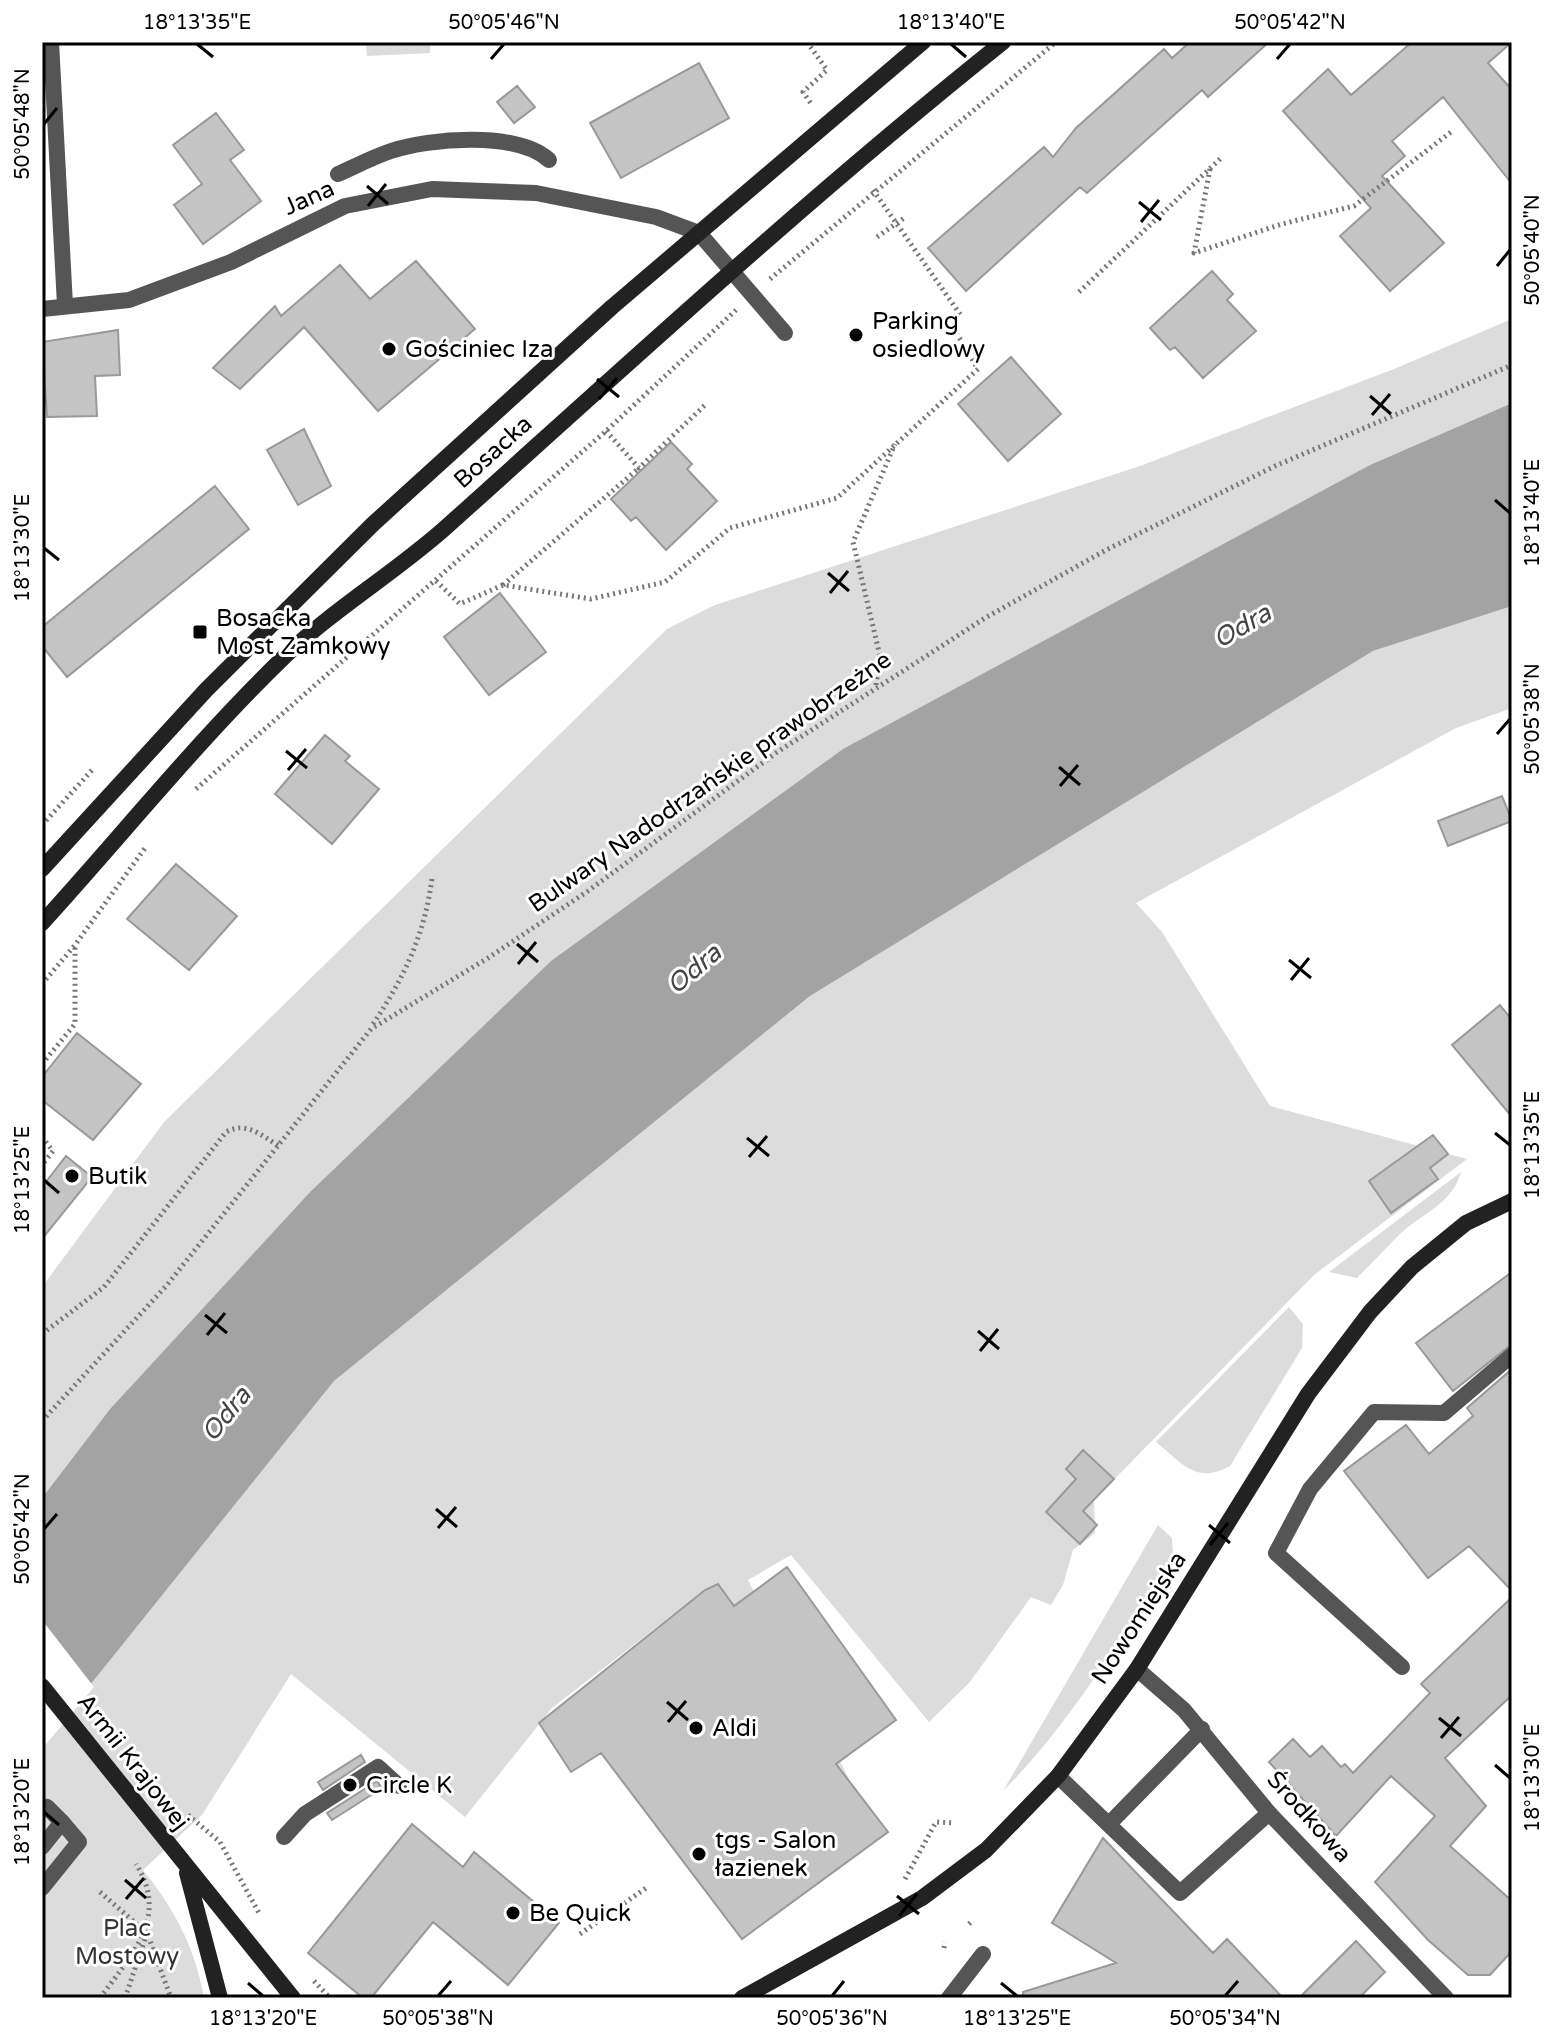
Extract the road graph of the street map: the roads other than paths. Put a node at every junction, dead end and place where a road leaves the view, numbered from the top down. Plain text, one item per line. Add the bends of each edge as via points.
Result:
1 (51, 42) edge
2 (923, 42) edge
3 (1003, 42) edge
4 (549, 160) dead end
5 (338, 174) dead end
6 (699, 233) junction
7 (732, 273) junction
8 (65, 305) junction
9 (42, 309) edge
10 (785, 333) dead end
11 (42, 869) edge
12 (42, 923) edge
13 (1512, 1201) edge
14 (1512, 1355) edge
15 (1402, 1667) dead end
16 (1137, 1669) junction
17 (42, 1686) edge
18 (1202, 1729) junction
19 (1058, 1776) junction
20 (399, 1786) dead end
21 (42, 1810) edge
22 (1269, 1813) junction
23 (62, 1822) junction
24 (1110, 1823) junction
25 (284, 1837) dead end
26 (42, 1847) edge
27 (186, 1868) junction
28 (42, 1888) edge
29 (983, 1954) dead end
30 (220, 1998) edge
31 (293, 1998) edge
32 (742, 1998) edge
33 (949, 1998) edge
34 (1446, 1998) edge

1 - 8 street
2 - 6 street, Bosacka
3 - 7 street, Bosacka
4 - 5 street via 522,144 469,141 390,151
6 - 7 street
6 - 8 street, Jana via 656,217 536,193 432,189 345,206 231,262 129,300
6 - 11 street, Bosacka via 298,596
7 - 10 street
7 - 12 street, Bosacka via 426,545 295,647
8 - 9 street, Jana
13 - 16 street, Nowomiejska via 1466,1223 1412,1267 1370,1312 1308,1394
14 - 15 street via 1444,1413 1374,1412 1310,1489 1276,1553
16 - 18 street, Środkowa
16 - 19 street, Nowomiejska
17 - 27 street, Armii Krajowej
18 - 22 street, Środkowa
18 - 24 street
19 - 24 street
19 - 32 street, Nowomiejska via 986,1850 922,1898
20 - 25 street via 378,1767 305,1814
21 - 23 street via 47,1807
22 - 24 street via 1180,1893
22 - 34 street, Środkowa
23 - 26 street
23 - 28 street via 79,1842
27 - 30 street, Armii Krajowej
27 - 31 street, Armii Krajowej
29 - 33 street

